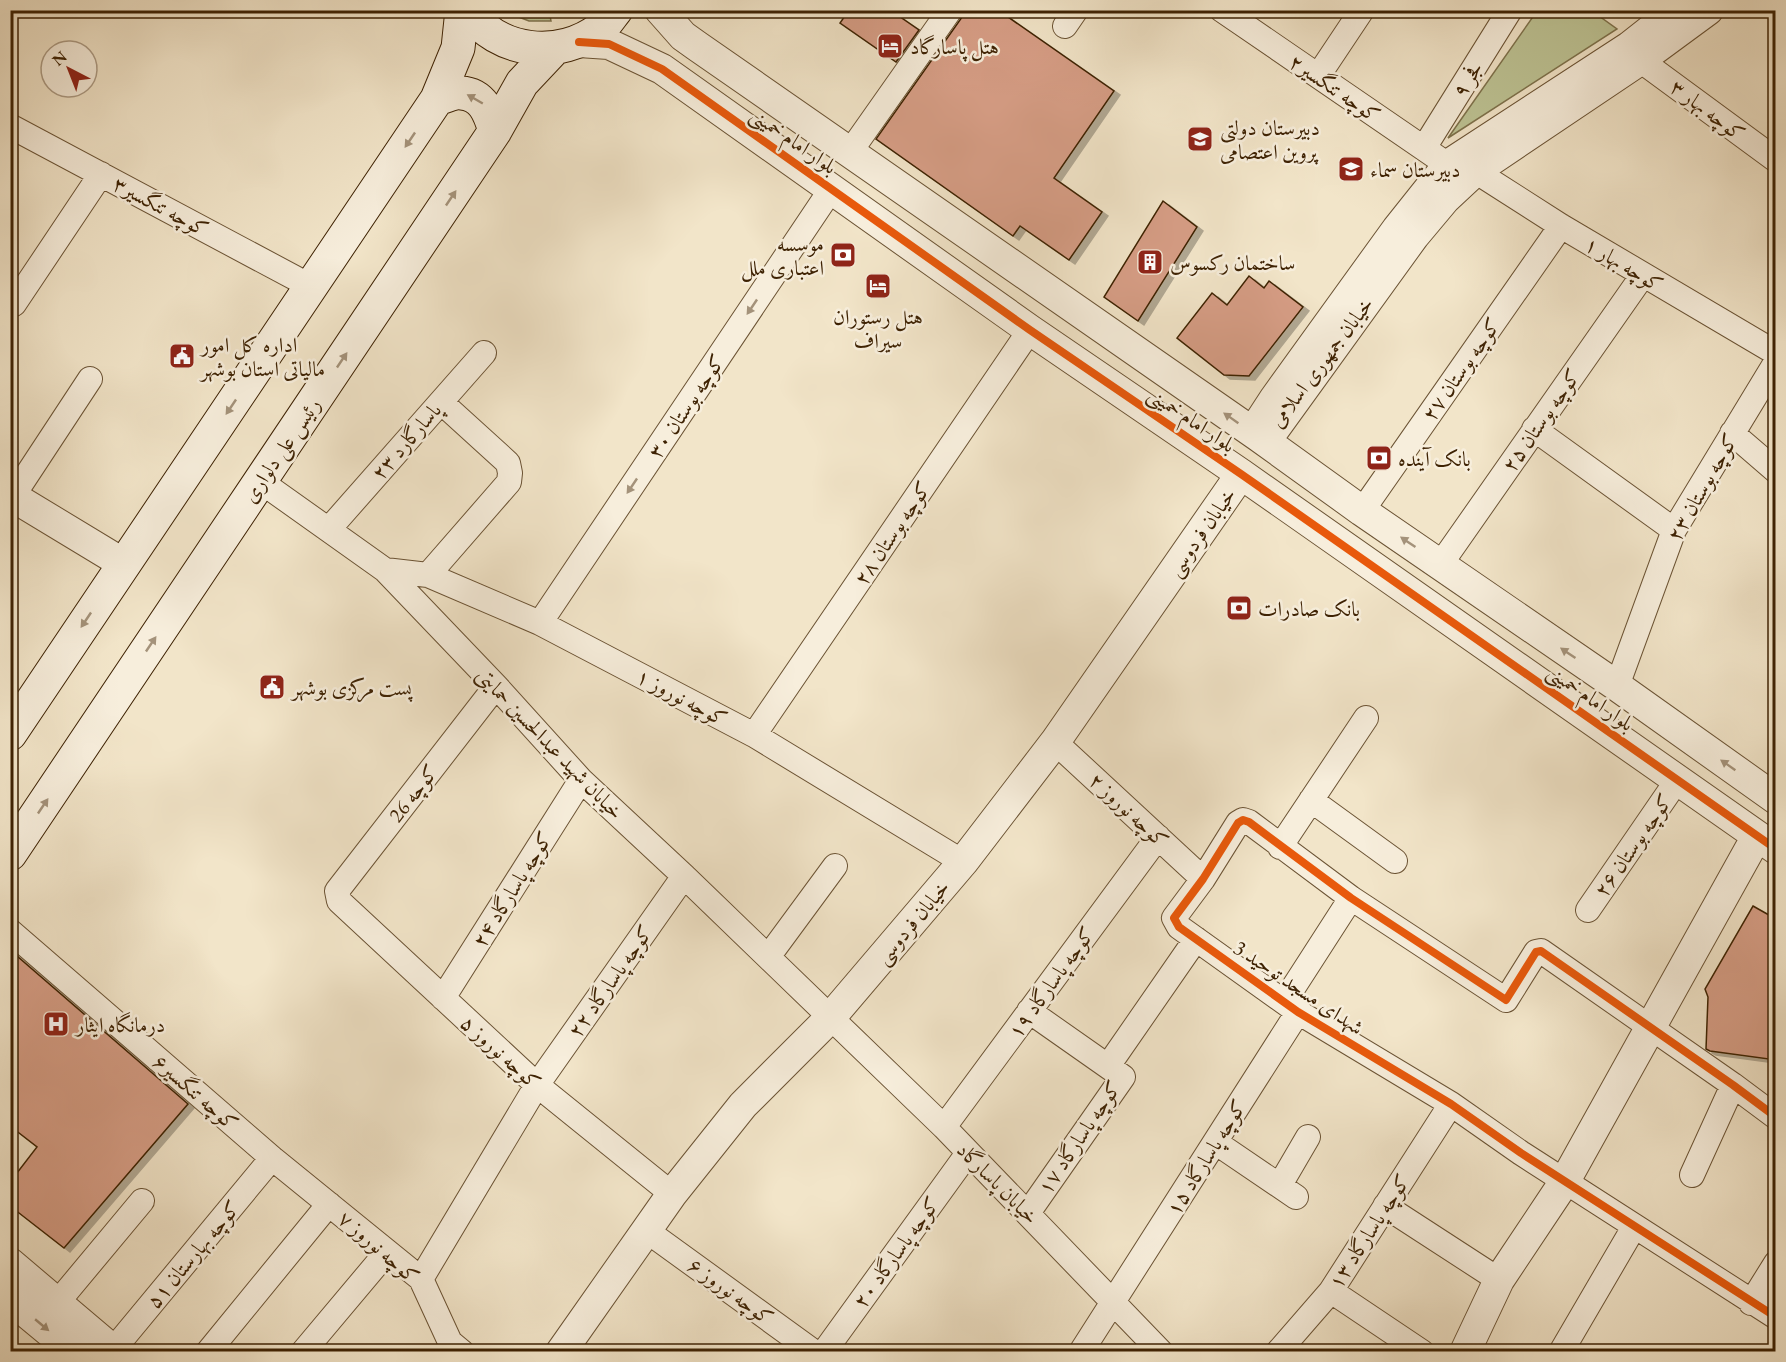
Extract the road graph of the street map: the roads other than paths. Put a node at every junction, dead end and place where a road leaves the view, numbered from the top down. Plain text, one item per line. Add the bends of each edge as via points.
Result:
1 (462, 10) edge
2 (468, 10) edge
3 (616, 10) edge
4 (660, 10) edge
5 (950, 10) edge
6 (1222, 10) edge
7 (1362, 10) edge
8 (1510, 10) edge
9 (1676, 10) edge
10 (1708, 10) edge
11 (683, 36) junction
12 (566, 45) junction
13 (1640, 60) junction
14 (662, 69) junction
15 (1318, 76) junction
16 (437, 99) junction
17 (10, 126) edge
18 (495, 131) junction
19 (1424, 148) junction
20 (850, 152) junction
21 (1776, 160) edge
22 (1462, 168) junction
23 (101, 174) junction
24 (832, 188) junction
25 (1561, 226) junction
26 (1643, 275) junction
27 (312, 287) junction
28 (14, 304) dead end
29 (1030, 330) junction
30 (484, 353) dead end
31 (1776, 353) edge
32 (1776, 362) edge
33 (90, 379) dead end
34 (441, 402) junction
35 (1534, 429) junction
36 (1732, 434) junction
37 (1258, 436) junction
38 (1776, 471) edge
39 (1241, 474) junction
40 (260, 481) junction
41 (12, 496) edge
42 (1362, 511) junction
43 (329, 529) junction
44 (1674, 530) junction
45 (124, 564) junction
46 (1440, 565) junction
47 (385, 570) junction
48 (428, 575) junction
49 (540, 623) junction
50 (496, 686) junction
51 (1617, 686) junction
52 (1366, 718) dead end
53 (10, 734) edge
54 (754, 735) junction
55 (1056, 742) junction
56 (581, 780) junction
57 (1678, 780) junction
58 (1776, 799) edge
59 (1311, 800) junction
60 (1158, 837) junction
61 (1766, 842) edge
62 (1280, 847) junction
63 (10, 854) edge
64 (1395, 861) dead end
65 (963, 862) junction
66 (835, 866) dead end
67 (684, 876) junction
68 (1203, 879) junction
69 (1351, 898) junction
70 (339, 901) joint
71 (1588, 910) dead end
72 (10, 931) edge
73 (1196, 939) junction
74 (768, 957) junction
75 (442, 998) junction
76 (1291, 1007) junction
77 (1029, 1011) junction
78 (831, 1017) junction
79 (1651, 1027) junction
80 (1108, 1066) junction
81 (537, 1085) junction
82 (1733, 1085) junction
83 (1451, 1104) junction
84 (1776, 1117) edge
85 (944, 1127) junction
86 (1308, 1137) dead end
87 (1215, 1142) junction
88 (968, 1153) junction
89 (272, 1158) junction
90 (1692, 1175) dead end
91 (1565, 1180) junction
92 (672, 1194) junction
93 (142, 1201) dead end
94 (329, 1204) junction
95 (1385, 1206) junction
96 (1028, 1213) junction
97 (1634, 1227) junction
98 (647, 1231) junction
99 (387, 1252) junction
100 (10, 1263) edge
101 (1776, 1263) edge
102 (421, 1279) junction
103 (1499, 1280) junction
104 (1331, 1291) junction
105 (10, 1299) edge
106 (1114, 1302) junction
107 (57, 1303) junction
108 (1751, 1303) junction
109 (1776, 1317) edge
110 (451, 1348) edge
111 (1572, 1348) edge
112 (114, 1351) edge
113 (74, 1352) edge
114 (208, 1352) edge
115 (303, 1352) edge
116 (561, 1352) edge
117 (814, 1352) edge
118 (824, 1352) edge
119 (1081, 1352) edge
120 (1161, 1352) edge
121 (1278, 1352) edge
122 (1422, 1352) edge
123 (1465, 1352) edge

1 - 16 main road via 458,48
2 - 12 main road via 496,37 524,48
3 - 12 main road, رئیس علی دلواری via 602,27
4 - 11 street, بلوار امام خمینی
5 - 20 street
6 - 15 street, کوچه تنگسیر۲
7 - 15 street
8 - 19 street, فجر ۹
9 - 22 street, خیابان جمهوری اسلامی
10 - 13 street, خیابان جمهوری اسلامی
11 - 14 street via 669,35 659,44 655,56
11 - 20 street, بلوار امام خمینی
12 - 14 street, بلوار امام خمینی via 609,44
12 - 18 main road, رئیس علی دلواری via 522,83
13 - 21 street, کوچه بهار ۳
13 - 22 street, خیابان جمهوری اسلامی
14 - 24 street, بلوار امام خمینی
15 - 19 street, کوچه تنگسیر۲
18 -> 16 main road via 490,112 479,99 461,93
16 -> 27 main road
17 - 23 street, کوچه تنگسیر۳
40 -> 18 main road, رئیس علی دلواری
19 - 22 street, کوچه تنگسیر۲
37 -> 20 street, بلوار امام خمینی
22 - 25 street, کوچه بهار ۱
22 - 37 street, خیابان جمهوری اسلامی via 1397,228 1282,403 1260,421
23 - 27 street, کوچه تنگسیر۳
23 - 28 street
24 - 29 street, بلوار امام خمینی
24 -> 49 street, کوچه بوستان ۳۰
25 - 26 street, کوچه بهار ۱
25 - 42 street, کوچه بوستان ۲۷
26 - 31 street, کوچه بهار ۱
26 - 35 street, کوچه بوستان ۲۵
27 -> 45 main road
29 - 39 street, بلوار امام خمینی
29 - 54 street, کوچه بوستان ۲۸
30 - 34 street, پاسارگارد ۲۳
32 - 36 street, کوچه بوستان ۲۳
33 - 41 street
34 - 43 street, پاسارگارد ۲۳
34 - 48 street via 508,463 510,472 509,482
35 - 44 street
35 - 46 street, کوچه بوستان ۲۵
36 - 38 street
36 - 44 street, کوچه بوستان ۲۳
37 - 42 street, بلوار امام خمینی
39 - 55 street, خیابان فردوسی
39 - 57 street, بلوار امام خمینی
40 - 43 street, خیابان شهید عبدالحسین حمایتی
63 -> 40 main road, رئیس علی دلواری
41 - 45 street
46 -> 42 street, بلوار امام خمینی
43 - 47 street, خیابان شهید عبدالحسین حمایتی
44 - 51 street, کوچه بوستان ۲۳
45 -> 53 main road
51 -> 46 street, بلوار امام خمینی
47 - 48 street, کوچه نوروز ۱
47 - 50 street, خیابان شهید عبدالحسین حمایتی
48 - 49 street, کوچه نوروز ۱
49 - 54 street, کوچه نوروز ۱
50 - 56 street, خیابان شهید عبدالحسین حمایتی
50 - 70 street, کوچه 26 via 337,891
58 -> 51 street, بلوار امام خمینی
52 - 59 street
54 - 65 street, کوچه نوروز ۱
55 - 60 street, کوچه نوروز ۲
55 - 65 street, خیابان فردوسی
56 - 67 street, خیابان شهید عبدالحسین حمایتی
56 - 75 street, کوچه پاسارگاد ۲۴
57 - 61 street, بلوار امام خمینی
57 - 71 street, کوچه بوستان ۲۶
59 - 62 street
59 - 64 street
60 - 68 street, کوچه نوروز ۲
60 - 77 street, کوچه پاسارگاد ۱۹
61 - 79 street
62 - 68 street via 1243,820
62 - 69 street
65 - 78 street, خیابان فردوسی
66 - 74 street
67 - 74 street, خیابان شهید عبدالحسین حمایتی
67 - 81 street, کوچه پاسارگاد ۲۲
68 - 73 street, شهدای مسجد توحید 3 via 1174,918
69 - 76 street, کوچه پاسارگاد ۱۵
69 - 79 street via 1506,1000 1536,952 1541,951
70 - 75 street, کوچه نوروز ۵
72 - 89 street, کوچه تنگسیر۶
73 - 76 street, شهدای مسجد توحید 3
73 - 80 street
74 - 78 street, خیابان شهید عبدالحسین حمایتی
75 - 81 street, کوچه نوروز ۵
76 - 83 street, شهدای مسجد توحید 3
76 - 87 street, کوچه پاسارگاد ۱۵
77 - 80 street
77 - 85 street, کوچه پاسارگاد ۱۹
78 - 85 street, خیابان پاسارگاد
78 - 92 street, خیابان فردوسی via 743,1105
79 - 82 street
79 - 91 street
80 - 96 street, کوچه پاسارگاد ۱۷ via 1122,1075 1122,1080
81 - 92 street, کوچه نوروز ۵
81 - 102 street, کوچه پاسارگاد ۲۲
82 - 84 street
82 - 90 street
83 - 91 street, شهدای مسجد توحید 3
83 - 95 street, کوچه پاسارگاد ۱۳
85 - 88 street, خیابان پاسارگاد
86 - 87 street via 1288,1191
87 - 106 street, کوچه پاسارگاد ۱۵
88 - 96 street, خیابان پاسارگاد
88 - 118 street, کوچه پاسارگاد ۲۰
89 - 94 street, کوچه تنگسیر۶
89 - 112 street, کوچه بهارستان ۵۱
91 - 97 street, شهدای مسجد توحید 3
91 - 103 street
92 - 98 street, خیابان فردوسی
93 - 107 street
94 - 99 street, کوچه نوروز ۷
94 - 114 street
95 - 103 street
95 - 104 street, کوچه پاسارگاد ۱۳
96 - 106 street, خیابان پاسارگاد
97 - 108 street, شهدای مسجد توحید 3
97 - 111 street
98 - 116 street, خیابان فردوسی
98 - 117 street, کوچه نوروز ۶
99 - 102 street, کوچه نوروز ۷
99 - 115 street
100 - 107 street
101 - 108 street
102 - 110 street, کوچه نوروز ۷
103 - 123 street
104 - 121 street, کوچه پاسارگاد ۱۳
104 - 122 street
105 -> 113 street
106 - 119 street, کوچه پاسارگاد ۱۵
106 - 120 street, خیابان پاسارگاد
107 - 112 street
108 - 109 street, شهدای مسجد توحید 3

